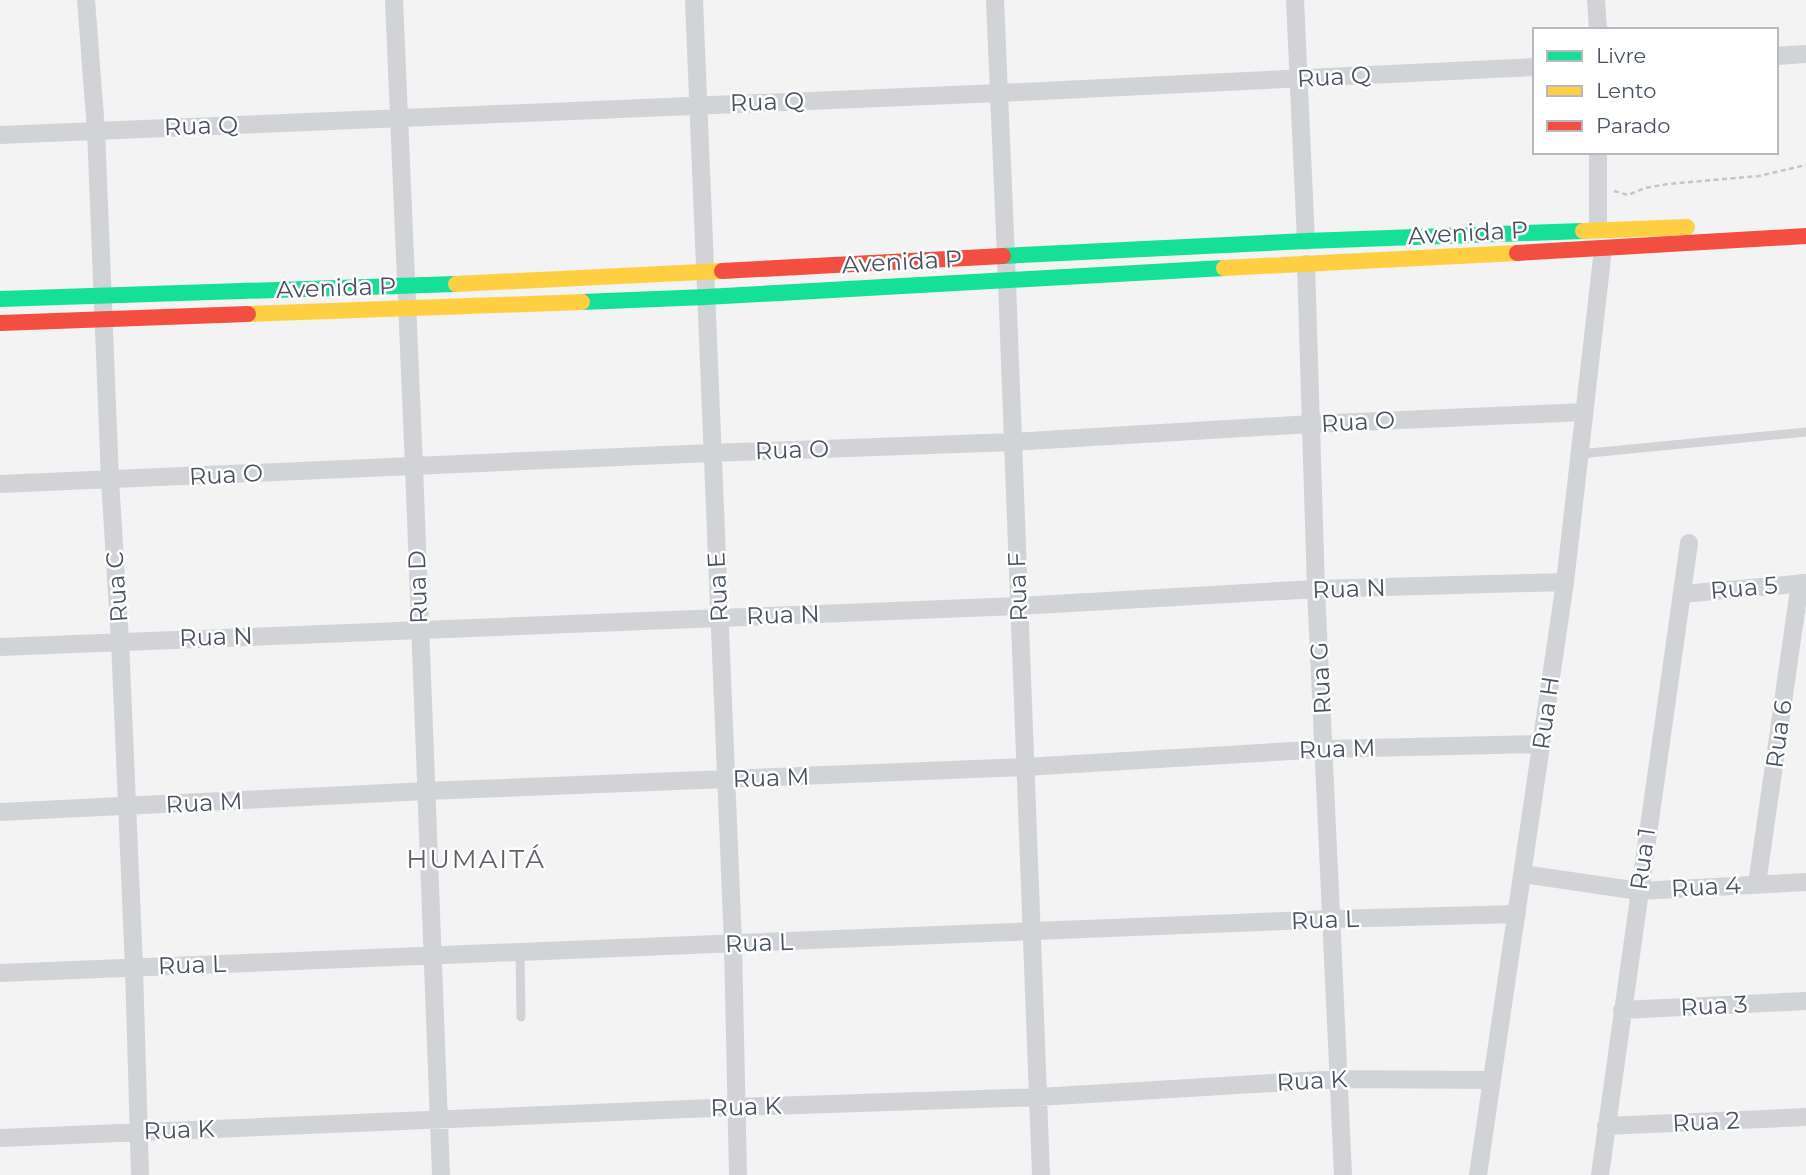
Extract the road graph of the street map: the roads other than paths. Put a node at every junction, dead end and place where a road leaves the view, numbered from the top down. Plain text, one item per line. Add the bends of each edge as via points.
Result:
1 (86, 0) edge
2 (394, 0) edge
3 (694, 0) edge
4 (995, 0) edge
5 (1295, 0) edge
6 (1597, 0) edge
7 (1598, 28) edge
8 (1806, 54) edge
9 (1778, 56) edge
10 (1533, 67) edge
11 (1299, 79) junction
12 (999, 93) junction
13 (698, 105) junction
14 (399, 118) junction
15 (96, 130) junction
16 (0, 135) edge
17 (1598, 154) edge
18 (1806, 224) edge
19 (1598, 229) junction
20 (1806, 236) edge
21 (1306, 241) junction
22 (1603, 249) junction
23 (1006, 257) junction
24 (1306, 264) junction
25 (706, 272) junction
26 (1007, 279) junction
27 (406, 287) junction
28 (103, 295) junction
29 (706, 297) junction
30 (0, 299) edge
31 (406, 309) junction
32 (105, 320) junction
33 (0, 324) edge
34 (1584, 412) junction
35 (1311, 424) junction
36 (1806, 432) edge
37 (1012, 442) junction
38 (711, 453) junction
39 (1579, 454) junction
40 (414, 467) junction
41 (110, 480) junction
42 (0, 484) edge
43 (1689, 542) dead end
44 (1565, 582) junction
45 (1803, 583) edge
46 (1317, 589) junction
47 (1682, 594) junction
48 (1019, 606) junction
49 (719, 618) junction
50 (419, 629) junction
51 (120, 641) junction
52 (0, 647) edge
53 (1541, 744) junction
54 (1325, 749) junction
55 (1025, 767) junction
56 (726, 780) junction
57 (426, 791) junction
58 (126, 807) junction
59 (0, 812) edge
60 (1523, 874) junction
61 (1806, 882) edge
62 (1757, 884) junction
63 (1639, 891) junction
64 (1517, 914) junction
65 (1332, 919) junction
66 (1032, 931) junction
67 (733, 944) junction
68 (520, 952) junction
69 (432, 955) junction
70 (134, 967) junction
71 (0, 973) edge
72 (1806, 1001) edge
73 (1622, 1010) junction
74 (521, 1017) dead end
75 (1339, 1079) junction
76 (1492, 1080) junction
77 (1039, 1097) junction
78 (736, 1107) junction
79 (1806, 1117) edge
80 (439, 1119) junction
81 (1606, 1126) junction
82 (138, 1132) junction
83 (0, 1138) edge
84 (140, 1175) edge
85 (441, 1175) edge
86 (738, 1175) edge
87 (1041, 1175) edge
88 (1343, 1175) edge
89 (1478, 1175) edge
90 (1600, 1175) edge

1 - 15 street, Rua C
2 - 14 street, Rua D
3 - 13 street, Rua E
4 - 12 street, Rua F
5 - 11 street
6 - 7 street
8 - 9 street
10 - 11 street, Rua Q
11 - 12 street, Rua Q
11 - 21 street
12 - 13 street, Rua Q
12 - 23 street, Rua F
13 - 14 street, Rua Q
13 - 25 street, Rua E
14 - 15 street, Rua Q
14 - 27 street, Rua D
15 - 16 street, Rua Q
15 - 28 street, Rua C
17 - 19 street
18 - 19 street, Avenida P
19 - 21 street, Avenida P
20 - 22 street, Avenida P
21 - 23 street, Avenida P
22 - 24 street, Avenida P
22 - 34 street, Rua H
23 - 25 street, Avenida P
23 - 26 street, Rua F
24 - 26 street, Avenida P
24 - 35 street, Rua G
25 - 27 street, Avenida P
25 - 29 street, Rua E
26 - 29 street, Avenida P
26 - 37 street, Rua F
27 - 28 street, Avenida P
27 - 31 street, Rua D
28 - 30 street, Avenida P
28 - 32 street, Rua C
29 - 31 street, Avenida P
29 - 38 street, Rua E
31 - 32 street, Avenida P
31 - 40 street, Rua D
32 - 33 street, Avenida P
32 - 41 street, Rua C
34 - 35 street, Rua O
34 - 39 street, Rua H
35 - 37 street, Rua O
35 - 46 street, Rua G
36 - 39 lane
37 - 38 street, Rua O
37 - 48 street, Rua F
38 - 40 street, Rua O
38 - 49 street, Rua E
39 - 44 street, Rua H
40 - 41 street, Rua O
40 - 50 street, Rua D
41 - 42 street, Rua O
41 - 51 street, Rua C
43 - 47 street, Rua 1
44 - 46 street, Rua N
44 - 53 street, Rua H
45 - 47 street, Rua 5
45 - 62 street, Rua 6
46 - 48 street, Rua N
46 - 54 street, Rua G
47 - 63 street, Rua 1
48 - 49 street, Rua N
48 - 55 street, Rua F
49 - 50 street, Rua N
49 - 56 street, Rua E
50 - 51 street, Rua N
50 - 57 street, Rua D
51 - 52 street, Rua N
51 - 58 street, Rua C
53 - 54 street, Rua M
53 - 60 street, Rua H
54 - 55 street, Rua M
54 - 65 street, Rua G
55 - 56 street, Rua M
55 - 66 street, Rua F
56 - 57 street, Rua M
56 - 67 street, Rua E
57 - 58 street, Rua M
57 - 69 street, Rua D
58 - 59 street, Rua M
58 - 70 street, Rua C
60 - 63 street, Rua 4
60 - 64 street, Rua H
61 - 62 street, Rua 4
62 - 63 street, Rua 4
63 - 73 street, Rua 1
64 - 65 street, Rua L
64 - 76 street, Rua H
65 - 66 street, Rua L
65 - 75 street, Rua G
66 - 67 street, Rua L
66 - 77 street, Rua F
67 - 68 street, Rua L
67 - 78 street, Rua E
68 - 69 street, Rua L
68 - 74 lane
69 - 70 street, Rua L
69 - 80 street, Rua D
70 - 71 street, Rua L
70 - 82 street, Rua C
72 - 73 street, Rua 3
73 - 81 street, Rua 1
75 - 76 street, Rua K
75 - 77 street, Rua K
75 - 88 street, Rua G
76 - 89 street, Rua H
77 - 78 street, Rua K
77 - 87 street, Rua F
78 - 80 street, Rua K
78 - 86 street, Rua E
79 - 81 street, Rua 2
80 - 82 street, Rua K
80 - 85 street, Rua D
81 - 90 street, Rua 1
82 - 83 street, Rua K
82 - 84 street, Rua C

